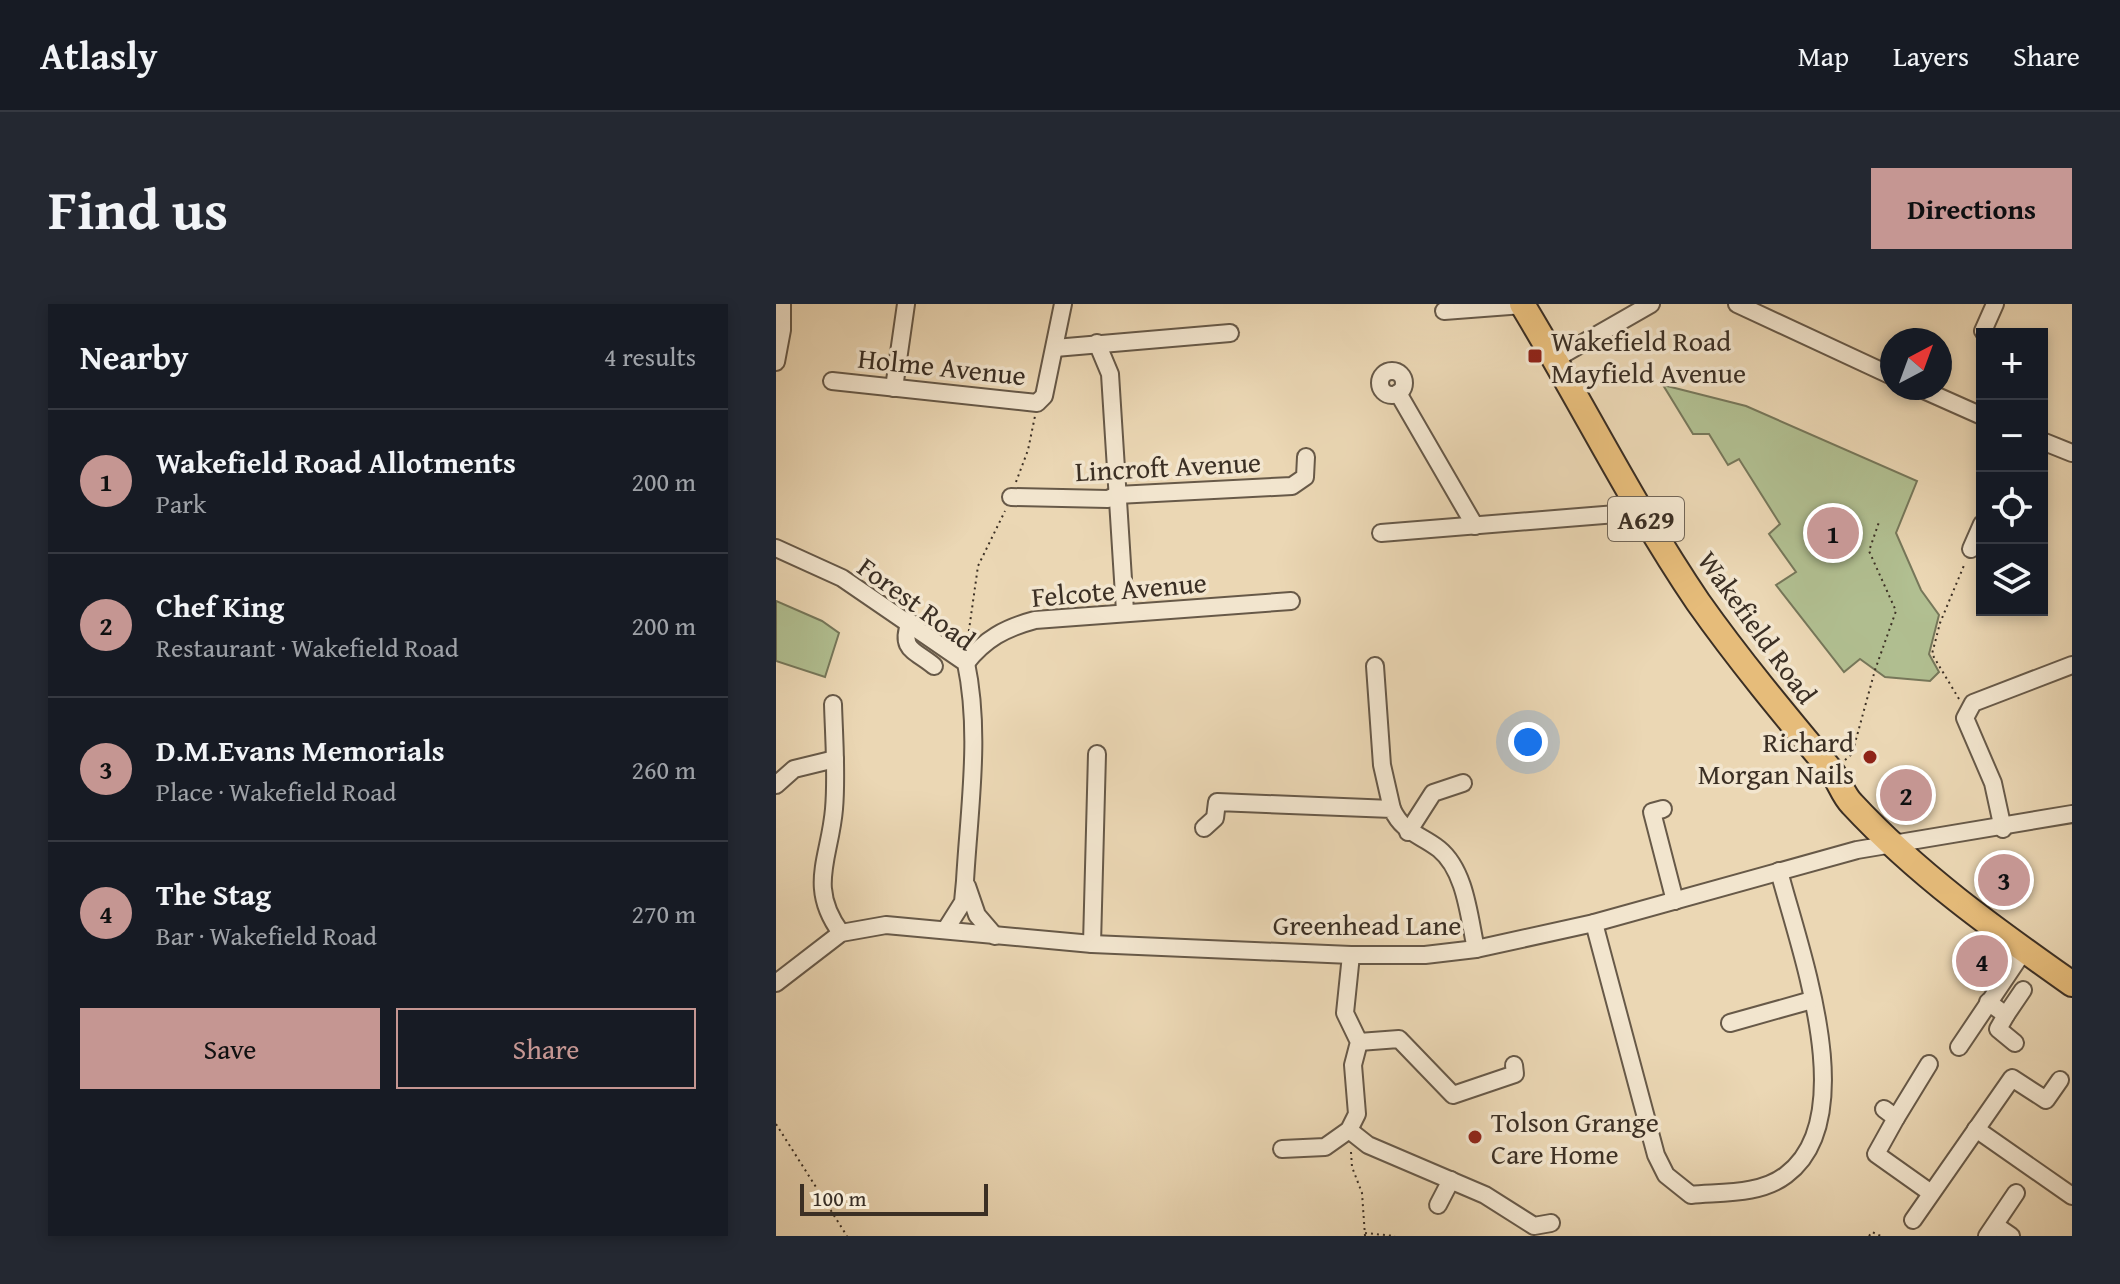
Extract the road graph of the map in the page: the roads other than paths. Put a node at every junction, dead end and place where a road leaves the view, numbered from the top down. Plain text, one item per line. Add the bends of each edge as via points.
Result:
1 (782, 304) edge
2 (906, 304) edge
3 (1063, 304) edge
4 (1651, 304) edge
5 (1737, 304) edge
6 (1995, 304) edge
7 (1522, 305) edge
8 (1444, 311) dead end
9 (1984, 328) edge
10 (1230, 333) dead end
11 (1097, 343) junction
12 (1055, 348) junction
13 (1555, 359) junction
14 (776, 362) edge
15 (1880, 370) edge
16 (832, 381) dead end
17 (894, 388) junction
18 (1398, 393) dead end
19 (1946, 400) edge
20 (1976, 413) edge
21 (2048, 443) edge
22 (2072, 453) edge
23 (1306, 457) dead end
24 (1117, 495) junction
25 (1011, 497) road end
26 (1641, 512) junction
27 (1475, 526) junction
28 (1381, 533) dead end
29 (1976, 538) edge
30 (776, 548) edge
31 (1971, 549) road end
32 (1291, 601) dead end
33 (1125, 611) junction
34 (910, 622) junction
35 (968, 660) junction
36 (2072, 665) edge
37 (934, 666) dead end
38 (1375, 666) dead end
39 (833, 704) dead end
40 (1097, 754) dead end
41 (835, 759) junction
42 (1463, 783) dead end
43 (776, 785) edge
44 (1392, 809) junction
45 (1663, 809) dead end
46 (2072, 814) edge
47 (1204, 828) dead end
48 (2003, 829) junction
49 (1408, 832) junction
50 (1901, 844) junction
51 (1779, 871) junction
52 (965, 881) junction
53 (1675, 901) junction
54 (1594, 923) junction
55 (946, 929) junction
56 (841, 933) junction
57 (995, 936) junction
58 (1092, 944) junction
59 (1476, 949) junction
60 (2025, 949) junction
61 (1351, 955) junction
62 (776, 983) edge
63 (2072, 984) edge
64 (2023, 990) dead end
65 (1812, 1000) junction
66 (1988, 1002) junction
67 (2006, 1015) junction
68 (1730, 1023) dead end
69 (1359, 1042) junction
70 (2015, 1043) dead end
71 (1959, 1047) dead end
72 (1929, 1064) dead end
73 (1520, 1071) dead end
74 (2060, 1080) dead end
75 (1976, 1129) junction
76 (1354, 1134) junction
77 (1282, 1149) dead end
78 (2033, 1169) junction
79 (1451, 1180) junction
80 (2070, 1191) edge
81 (1931, 1193) junction
82 (1438, 1205) dead end
83 (1913, 1220) dead end
84 (1551, 1223) dead end
85 (1991, 1230) edge
86 (2011, 1236) edge

1 - 14 street
2 - 17 street
3 - 12 street
4 - 13 street
5 - 15 street
6 - 9 street
7 - 8 street
7 - 13 highway, Wakefield Road / A629
10 - 11 street
11 - 12 street
11 - 24 street via 1110,374
12 - 17 street, Holme Avenue via 1041,400
13 - 26 highway, Wakefield Road / A629
16 - 17 street, Holme Avenue
18 - 27 street
19 - 20 street
21 - 22 street
23 - 24 street, Lincroft Avenue via 1305,477 1292,486
24 - 25 street, Lincroft Avenue
24 - 33 street
26 - 27 street
26 - 50 highway, Wakefield Road / A629 via 1752,677 1833,772 1849,801
27 - 28 street
29 - 31 street
30 - 34 street, Forest Road via 842,578
32 - 33 street, Felcote Avenue
33 - 35 street, Felcote Avenue via 1016,625 985,642
34 - 35 street, Forest Road
34 - 37 street via 907,646
35 - 52 street, Forest Road via 972,721
36 - 48 street via 1973,703 1967,710 1965,718 1993,783
38 - 44 street via 1382,765
39 - 41 street
40 - 58 street
41 - 43 street via 794,769
41 - 56 street via 834,810 822,887 830,917
42 - 49 street via 1433,793
44 - 47 street via 1217,802 1215,818
44 - 49 street
45 - 53 street via 1652,812
46 - 48 street, Greenhead Lane
48 - 50 street, Greenhead Lane
49 - 59 street via 1439,849 1450,862
50 - 51 street, Greenhead Lane
50 - 60 highway, Wakefield Road / A629 via 1935,885
51 - 53 street, Greenhead Lane
51 - 65 street
52 - 55 street, Forest Road via 963,902
52 - 57 street, Forest Road via 977,915
53 - 54 street, Greenhead Lane
54 - 59 street, Greenhead Lane
54 - 65 street via 1656,1155 1666,1175 1691,1195 1753,1189 1783,1177 1804,1159 1817,1127 1822,1092 1822,1052
55 - 56 street, Greenhead Lane via 886,925
55 - 57 street, Greenhead Lane
56 - 62 street
57 - 58 street, Greenhead Lane
58 - 61 street, Greenhead Lane
59 - 61 street, Greenhead Lane
60 - 63 highway, Wakefield Road / A629
60 - 66 street
61 - 69 street via 1345,1013
64 - 67 street
65 - 68 street
66 - 67 street
66 - 71 street
67 - 70 street via 1998,1029
69 - 73 street via 1399,1039 1453,1095
69 - 76 street via 1353,1065
72 - 81 street via 1890,1113 1876,1154
74 - 75 street via 2040,1100 2012,1078
75 - 78 street
75 - 81 street
76 - 77 street via 1325,1147
76 - 79 street
78 - 80 street
78 - 85 street
79 - 82 street
79 - 84 street via 1534,1226
81 - 83 street
85 - 86 street

